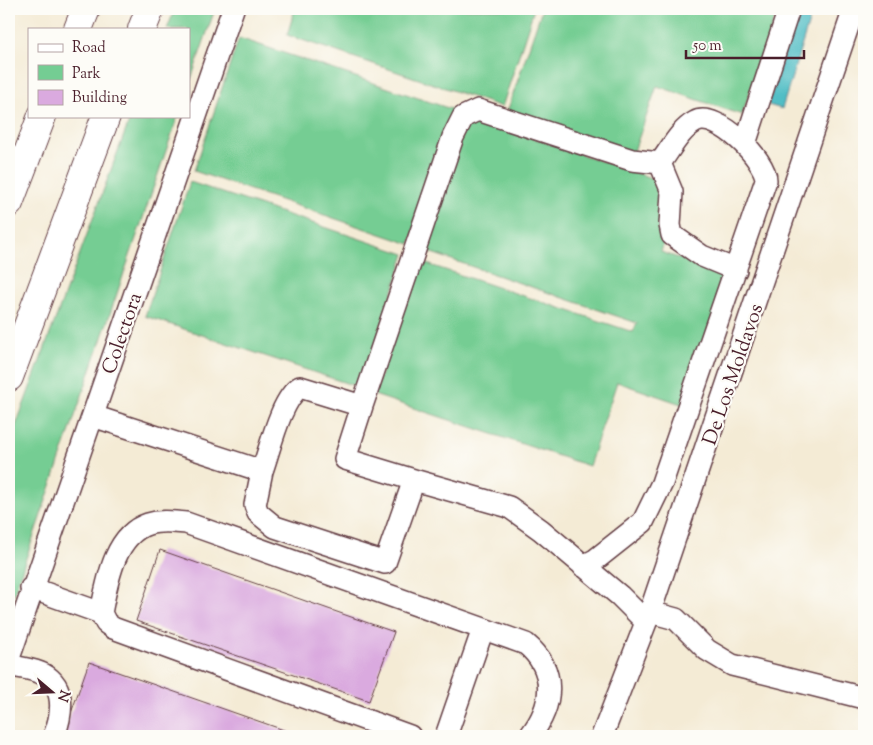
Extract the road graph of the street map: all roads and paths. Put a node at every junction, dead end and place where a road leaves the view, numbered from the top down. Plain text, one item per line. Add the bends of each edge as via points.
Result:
1 (86, 9) edge
2 (150, 9) edge
3 (233, 9) edge
4 (789, 9) edge
5 (854, 9) edge
6 (78, 28) edge
7 (142, 28) edge
8 (41, 118) edge
9 (105, 118) edge
10 (745, 144) junction
11 (660, 163) junction
12 (9, 203) edge
13 (736, 270) junction
14 (9, 377) edge
15 (362, 406) junction
16 (93, 416) junction
17 (262, 472) junction
18 (414, 480) junction
19 (583, 566) junction
20 (32, 588) junction
21 (101, 613) junction
22 (648, 617) junction
23 (483, 628) junction
24 (9, 658) edge
25 (9, 665) edge
26 (864, 698) edge
27 (54, 736) edge
28 (410, 736) edge
29 (446, 736) edge
30 (530, 736) edge
31 (602, 736) edge

1 - 6 highway
2 - 7 highway
3 - 16 street, Colectora
4 - 10 street
5 - 22 street, De Los Moldavos
8 - 12 highway
9 - 14 highway
10 - 11 street via 716,122 696,121 683,132
10 - 13 street via 766,171 766,180
11 - 13 street via 672,192 672,235 702,256
11 - 15 street via 632,160 478,110 463,117 453,137
13 - 19 street via 662,483 643,522
15 - 17 street via 300,387 293,391
15 - 18 street via 345,459
16 - 17 street
16 - 20 street, Colectora
17 - 18 street via 255,505 258,513 276,527 386,563
18 - 19 street via 508,507
19 - 22 street
20 - 21 street
20 - 24 street, Colectora
21 - 23 street via 123,543 132,532 147,524 164,521 186,524
21 - 28 street via 106,623 119,632
22 - 26 street via 676,619 707,650 732,665
22 - 31 street, De Los Moldavos
23 - 29 street
23 - 30 street via 526,644 541,658 549,685 548,699 544,714
25 - 27 street via 42,673 55,685 62,702

